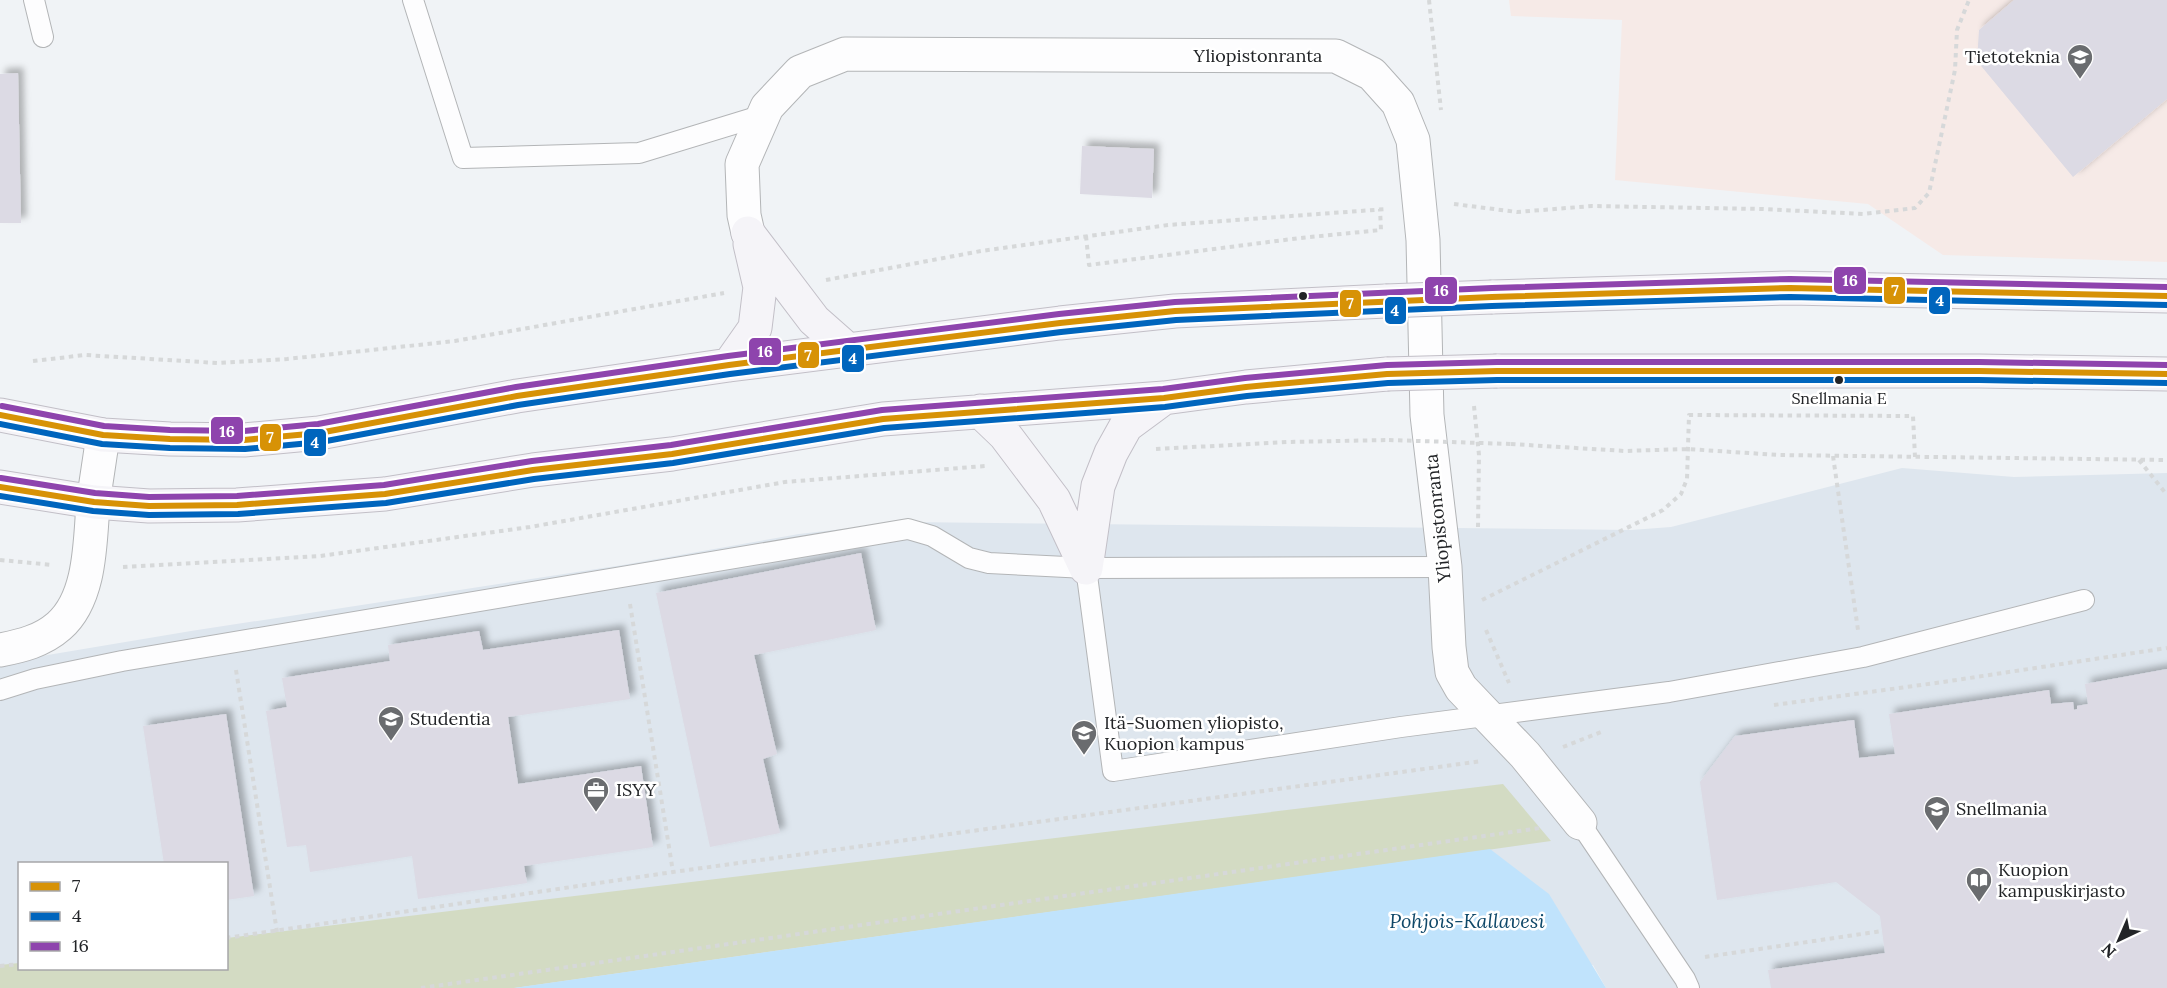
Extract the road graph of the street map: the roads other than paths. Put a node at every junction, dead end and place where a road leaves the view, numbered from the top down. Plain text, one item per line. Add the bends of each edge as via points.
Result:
1 (34, 0) edge
2 (413, 0) edge
3 (43, 38) dead end
4 (763, 115) junction
5 (748, 233) junction
6 (2167, 296) edge
7 (848, 350) junction
8 (729, 365) junction
9 (2167, 374) edge
10 (1164, 398) junction
11 (980, 411) junction
12 (0, 416) edge
13 (103, 435) junction
14 (0, 487) edge
15 (94, 502) junction
16 (1445, 567) junction
17 (1086, 568) junction
18 (2084, 600) dead end
19 (0, 650) edge
20 (0, 690) edge
21 (1489, 715) junction
22 (1580, 823) joint
23 (1689, 988) edge

1 - 3 lane
2 - 4 lane via 463,158 639,153
4 - 5 street, Yliopistonranta via 742,165
4 - 16 street, Yliopistonranta via 800,72 845,54 1336,56 1372,74 1398,103 1413,140 1423,240 1427,415
5 - 7 main road via 813,320
5 - 8 main road via 760,287 755,328
6 - 7 main road, bridge via 1790,288 1386,301 1175,311
7 - 8 main road
8 - 13 main road via 517,396 319,433 244,440
9 - 10 main road, bridge via 1497,371 1387,374
10 - 11 main road
10 - 17 main road via 1126,426 1111,453 1098,486
11 - 15 main road via 883,419 672,454 533,470 385,494 237,505
11 - 17 main road via 1005,435 1054,500
12 - 13 main road
13 - 15 street
14 - 15 main road
15 - 19 street via 88,567 75,604 60,626 29,645
16 - 17 lane
16 - 21 street, Yliopistonranta via 1452,672 1461,688
17 - 20 lane via 989,563 969,558 932,537 908,529 122,661
17 - 21 lane via 1113,771
18 - 21 lane via 1863,657 1668,692
21 - 22 street, Yliopistonranta
22 - 23 lane

